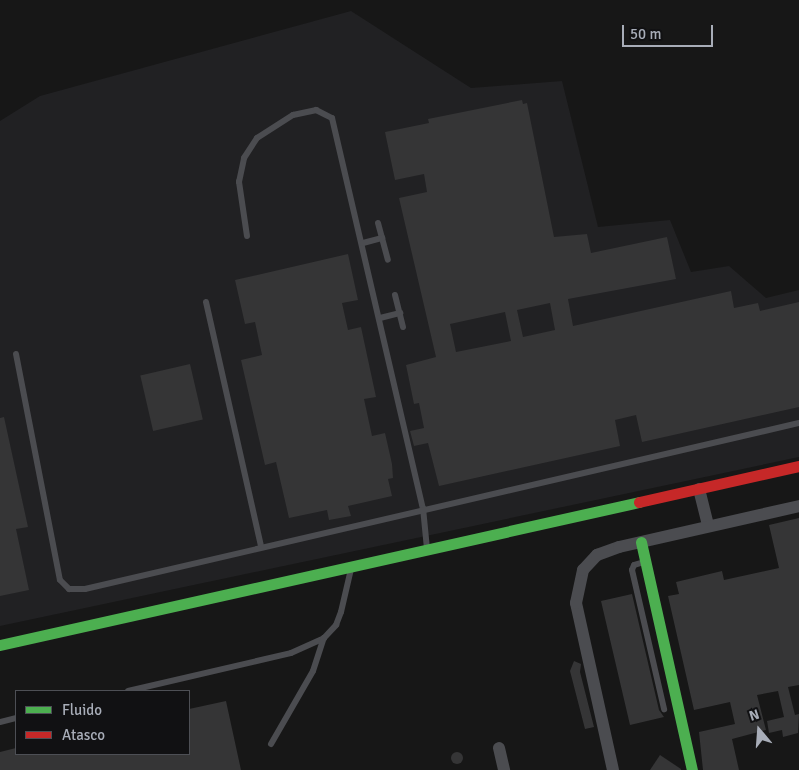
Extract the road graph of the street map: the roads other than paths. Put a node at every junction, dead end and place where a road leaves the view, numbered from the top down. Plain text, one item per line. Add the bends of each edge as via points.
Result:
1 (378, 223) dead end
2 (247, 236) dead end
3 (382, 238) junction
4 (364, 243) junction
5 (388, 260) dead end
6 (395, 295) dead end
7 (206, 302) dead end
8 (400, 313) junction
9 (380, 318) junction
10 (404, 327) dead end
11 (16, 354) dead end
12 (799, 423) edge
13 (799, 466) edge
14 (699, 489) junction
15 (799, 506) edge
16 (423, 508) junction
17 (708, 526) junction
18 (641, 542) junction
19 (261, 546) junction
20 (427, 550) junction
21 (645, 561) junction
22 (352, 568) junction
23 (324, 638) junction
24 (0, 645) edge
25 (132, 690) edge
26 (664, 709) dead end
27 (15, 718) edge
28 (0, 722) edge
29 (271, 744) dead end
30 (499, 748) dead end
31 (504, 770) edge
32 (613, 770) edge
33 (692, 770) edge

1 - 3 lane
2 - 4 lane via 239,182 244,158 256,138 293,115 316,110 332,118
3 - 4 lane
3 - 5 lane
4 - 9 lane
6 - 8 lane
7 - 19 lane
8 - 9 lane
8 - 10 lane
9 - 16 lane
11 - 19 lane via 60,580 69,588 86,589
12 - 16 lane
13 - 14 street
14 - 17 street
14 - 20 street
15 - 17 street
16 - 19 lane
16 - 20 lane
17 - 18 street
18 - 21 street
18 - 32 street via 597,555 583,570 577,585 576,603
20 - 22 street
21 - 26 lane via 634,565 632,570
21 - 33 street
22 - 23 lane via 336,625
22 - 24 street
23 - 25 lane via 291,653
23 - 29 lane via 313,671
27 - 28 lane
30 - 31 street

